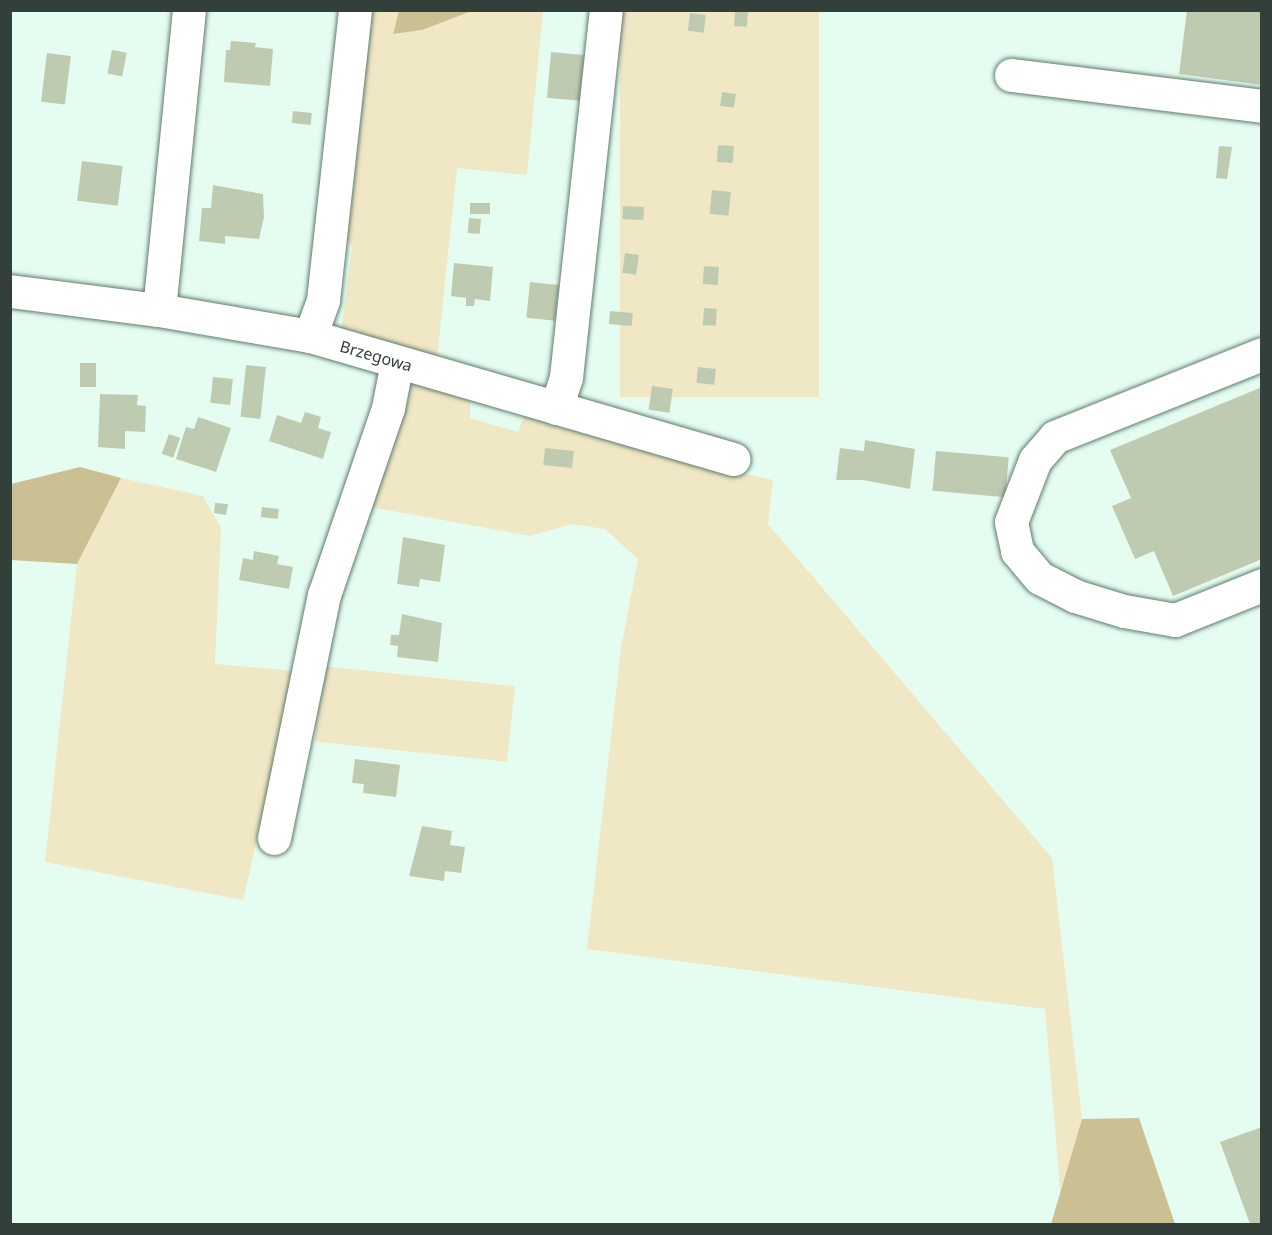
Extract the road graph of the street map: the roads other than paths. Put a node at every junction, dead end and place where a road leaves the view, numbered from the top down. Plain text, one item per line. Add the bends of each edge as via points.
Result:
1 (189, 10) edge
2 (355, 10) edge
3 (606, 10) edge
4 (1011, 75) dead end
5 (1262, 106) edge
6 (10, 291) edge
7 (159, 310) junction
8 (310, 336) junction
9 (1262, 354) edge
10 (397, 362) junction
11 (556, 408) junction
12 (734, 459) dead end
13 (1262, 585) edge
14 (274, 838) dead end

1 - 7 street
2 - 8 street via 323,300
3 - 11 street via 566,377
4 - 5 street
6 - 7 street, Brzegowa
7 - 8 street, Brzegowa
8 - 10 street, Brzegowa
9 - 13 street via 1055,437 1035,460 1011,522 1017,551 1040,578 1075,596 1124,611 1175,620
10 - 11 street, Brzegowa
10 - 14 street via 388,408 324,595
11 - 12 street, Brzegowa

